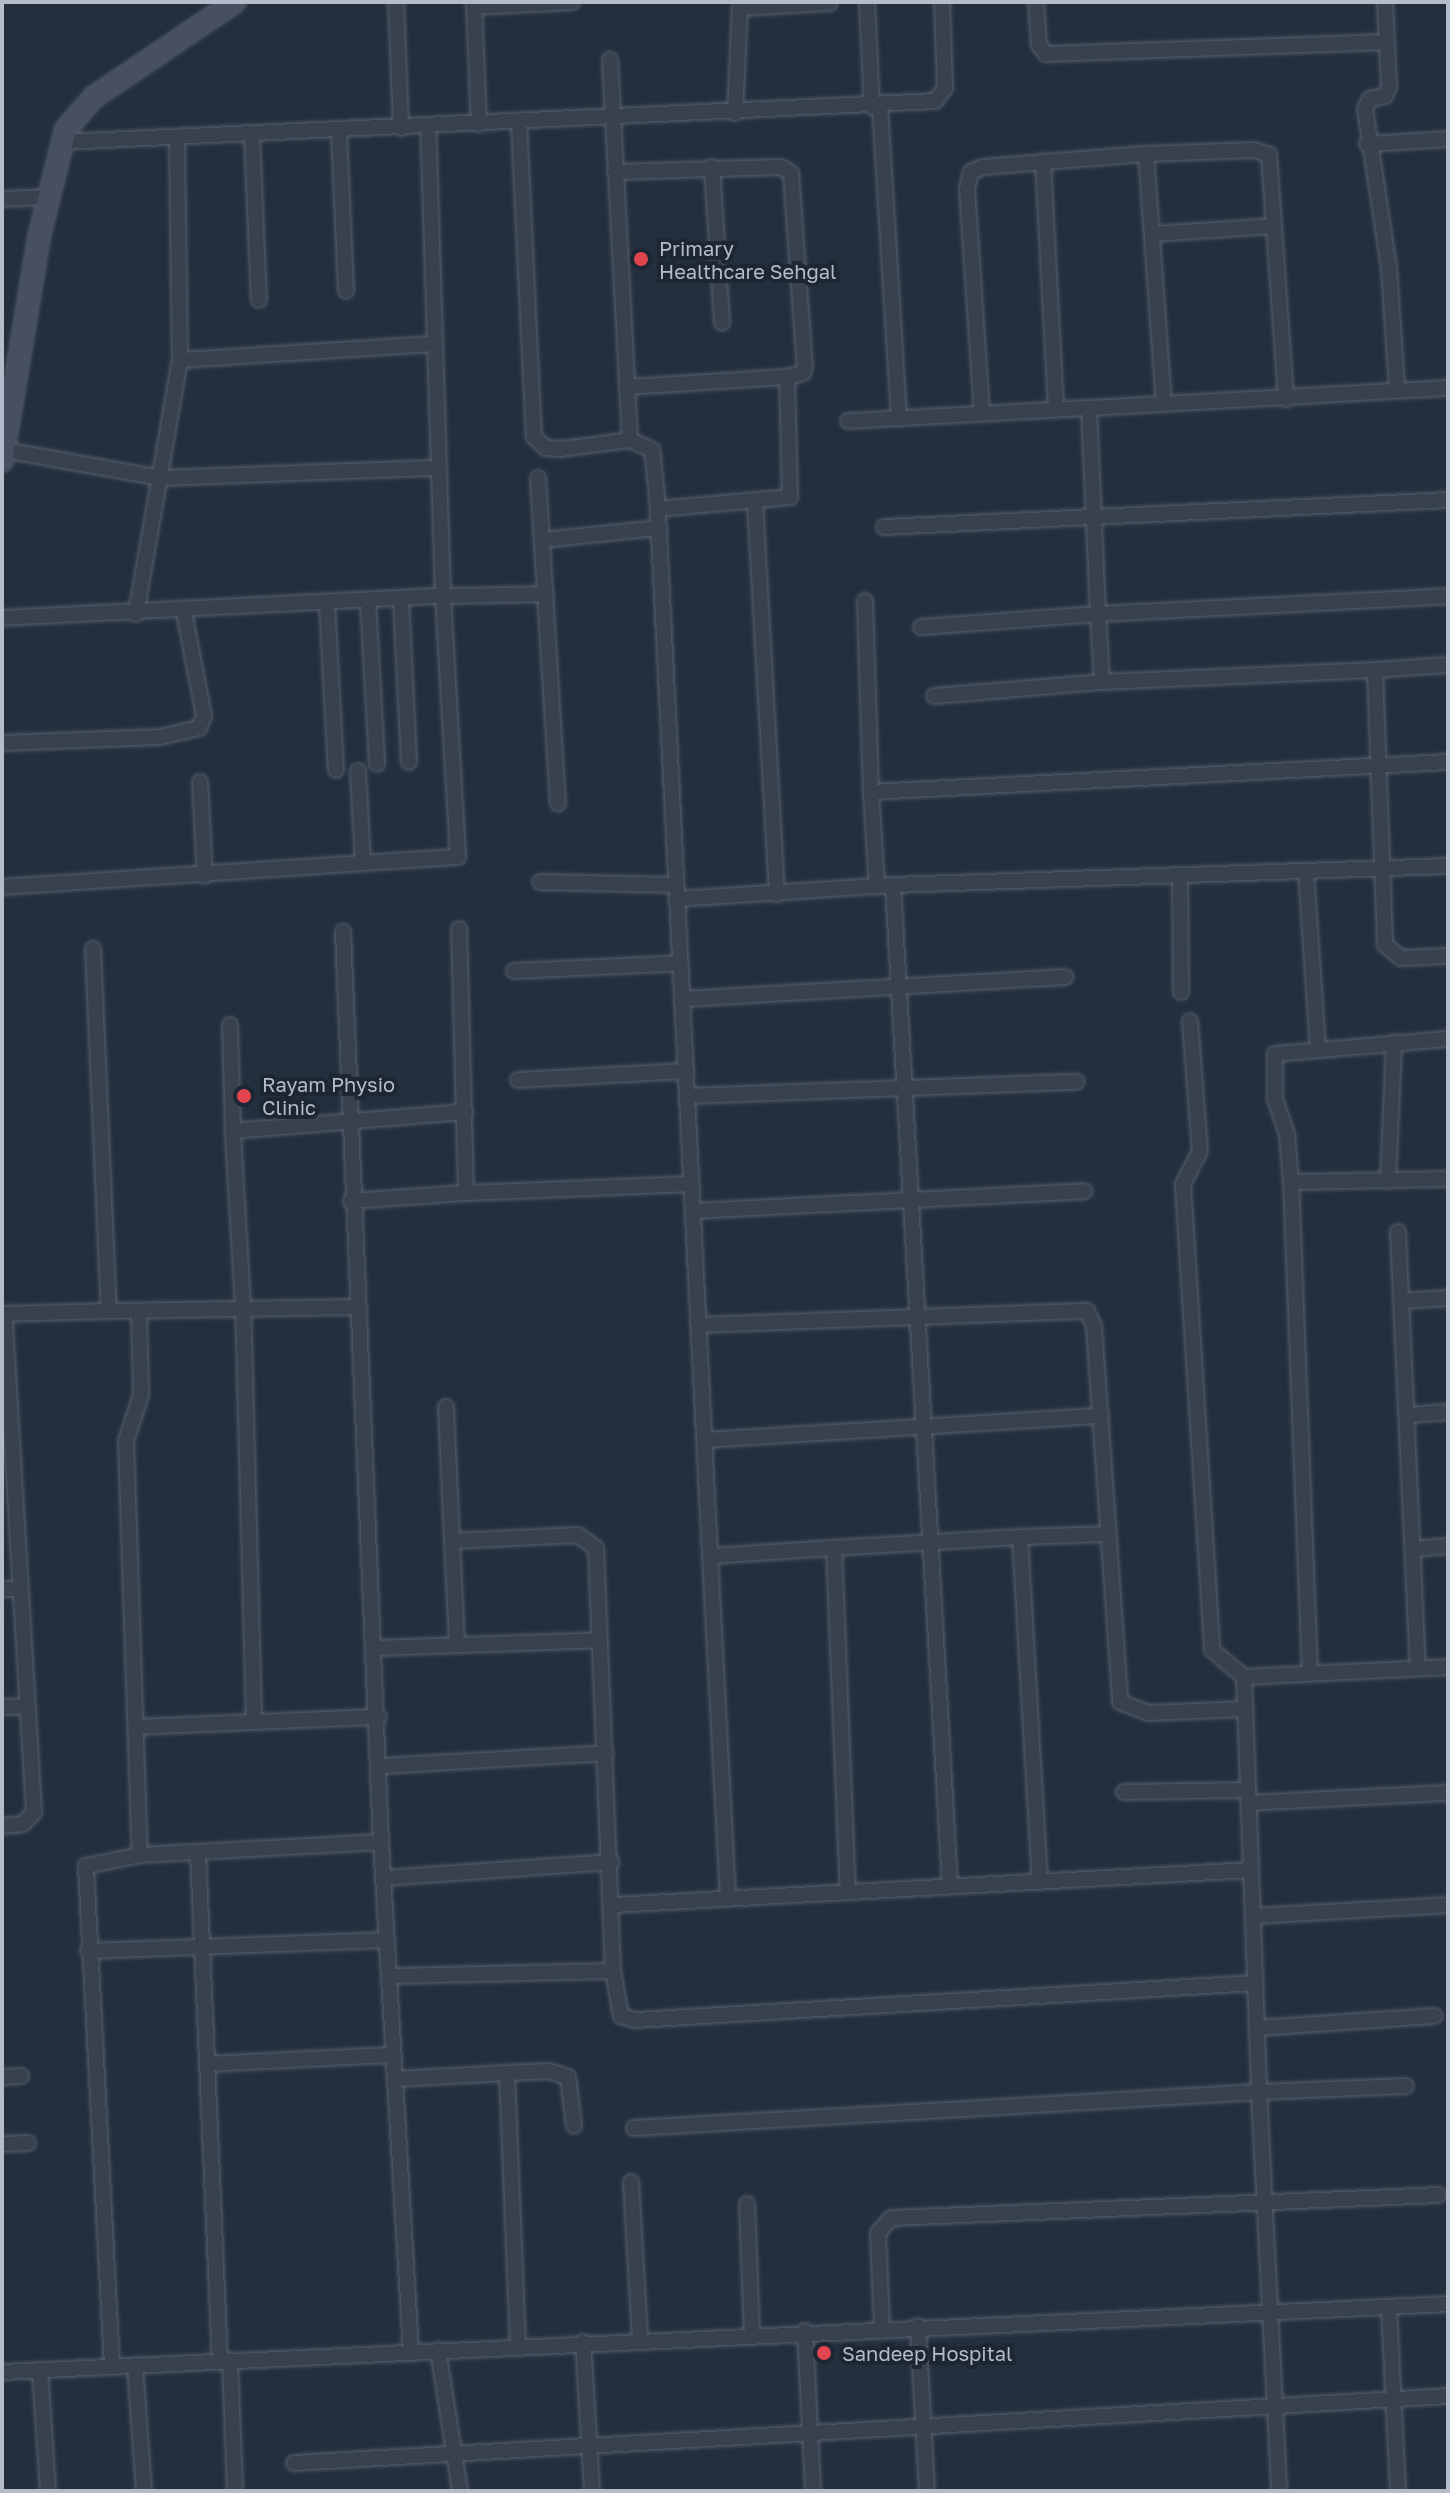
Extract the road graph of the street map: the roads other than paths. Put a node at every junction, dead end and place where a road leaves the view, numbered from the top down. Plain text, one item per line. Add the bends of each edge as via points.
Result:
1 (235, 2) edge
2 (396, 2) edge
3 (572, 2) edge
4 (867, 2) edge
5 (942, 2) edge
6 (1036, 2) edge
7 (1385, 2) edge
8 (830, 3) edge
9 (474, 4) edge
10 (1387, 42) junction
11 (610, 60) dead end
12 (876, 107) junction
13 (735, 113) junction
14 (612, 118) junction
15 (519, 122) junction
16 (479, 124) junction
17 (428, 127) junction
18 (401, 128) junction
19 (339, 131) junction
20 (252, 135) junction
21 (1448, 139) edge
22 (177, 140) junction
23 (62, 142) junction
24 (1367, 144) junction
25 (1146, 154) junction
26 (1043, 161) junction
27 (712, 167) junction
28 (615, 172) junction
29 (48, 197) junction
30 (2, 199) edge
31 (1274, 226) junction
32 (1152, 234) junction
33 (346, 291) dead end
34 (259, 300) dead end
35 (722, 323) dead end
36 (434, 344) junction
37 (180, 360) junction
38 (787, 377) junction
39 (627, 387) junction
40 (1448, 388) edge
41 (1397, 390) junction
42 (1286, 399) junction
43 (1164, 404) junction
44 (6, 407) edge
45 (1089, 408) junction
46 (1056, 410) junction
47 (982, 414) junction
48 (899, 418) junction
49 (848, 421) dead end
50 (630, 440) junction
51 (3, 455) edge
52 (438, 468) junction
53 (161, 478) junction
54 (538, 478) dead end
55 (1448, 500) edge
56 (755, 502) junction
57 (658, 509) junction
58 (1094, 515) junction
59 (884, 527) dead end
60 (659, 528) junction
61 (542, 540) junction
62 (546, 594) junction
63 (443, 596) junction
64 (1448, 596) edge
65 (401, 599) junction
66 (368, 601) junction
67 (865, 601) dead end
68 (327, 604) junction
69 (184, 612) junction
70 (136, 614) junction
71 (1098, 614) junction
72 (2, 618) edge
73 (921, 627) dead end
74 (1448, 665) edge
75 (1375, 670) junction
76 (1102, 682) junction
77 (934, 696) dead end
78 (2, 743) edge
79 (409, 762) dead end
80 (1448, 762) edge
81 (377, 764) dead end
82 (1377, 765) junction
83 (336, 770) dead end
84 (358, 771) dead end
85 (200, 782) dead end
86 (871, 792) junction
87 (558, 803) dead end
88 (363, 862) junction
89 (1448, 866) edge
90 (1379, 869) junction
91 (1306, 872) junction
92 (205, 876) junction
93 (1180, 876) junction
94 (540, 882) dead end
95 (893, 885) junction
96 (2, 887) edge
97 (877, 887) junction
98 (676, 892) junction
99 (777, 894) junction
100 (459, 929) dead end
101 (343, 932) dead end
102 (93, 949) dead end
103 (1448, 956) edge
104 (681, 963) junction
105 (514, 971) dead end
106 (1065, 977) dead end
107 (899, 987) junction
108 (1181, 992) dead end
109 (683, 999) junction
110 (1190, 1021) dead end
111 (230, 1025) dead end
112 (1448, 1039) edge
113 (1394, 1042) junction
114 (1318, 1046) junction
115 (686, 1071) junction
116 (518, 1080) dead end
117 (1077, 1082) dead end
118 (904, 1088) junction
119 (687, 1096) junction
120 (465, 1112) junction
121 (347, 1122) junction
122 (233, 1131) junction
123 (1448, 1179) edge
124 (1388, 1181) junction
125 (1291, 1182) junction
126 (692, 1184) junction
127 (1084, 1191) dead end
128 (466, 1193) junction
129 (911, 1200) junction
130 (351, 1201) junction
131 (693, 1211) junction
132 (1398, 1232) dead end
133 (1448, 1298) edge
134 (1402, 1301) junction
135 (243, 1307) junction
136 (357, 1307) junction
137 (109, 1311) junction
138 (139, 1311) junction
139 (3, 1314) edge
140 (918, 1316) junction
141 (699, 1325) junction
142 (446, 1407) dead end
143 (1448, 1412) edge
144 (1407, 1415) junction
145 (1101, 1416) junction
146 (924, 1425) junction
147 (704, 1440) junction
148 (1109, 1534) junction
149 (1020, 1537) junction
150 (452, 1541) junction
151 (930, 1542) junction
152 (1448, 1546) edge
153 (834, 1548) junction
154 (1413, 1549) junction
155 (710, 1556) junction
156 (2, 1589) edge
157 (18, 1589) junction
158 (600, 1640) junction
159 (457, 1645) junction
160 (375, 1648) junction
161 (1448, 1667) edge
162 (1418, 1668) junction
163 (1310, 1674) junction
164 (1244, 1677) junction
165 (26, 1706) junction
166 (2, 1707) edge
167 (1245, 1709) junction
168 (379, 1717) junction
169 (254, 1721) junction
170 (136, 1727) junction
171 (606, 1753) junction
172 (381, 1766) junction
173 (1124, 1792) dead end
174 (1448, 1793) edge
175 (1248, 1797) junction
176 (2, 1826) edge
177 (381, 1842) junction
178 (198, 1852) junction
179 (140, 1855) junction
180 (611, 1862) junction
181 (1251, 1870) junction
182 (384, 1878) junction
183 (1040, 1882) junction
184 (950, 1886) junction
185 (848, 1892) junction
186 (728, 1898) junction
187 (613, 1905) junction
188 (1448, 1905) edge
189 (1253, 1916) junction
190 (387, 1940) junction
191 (202, 1946) junction
192 (88, 1951) junction
193 (613, 1971) junction
194 (389, 1976) junction
195 (1255, 1983) junction
196 (1435, 2016) dead end
197 (1257, 2028) junction
198 (394, 2055) junction
199 (207, 2064) junction
200 (507, 2073) junction
201 (21, 2076) dead end
202 (2, 2077) edge
203 (395, 2079) junction
204 (1406, 2086) dead end
205 (1259, 2092) junction
206 (574, 2126) dead end
207 (634, 2128) dead end
208 (28, 2143) dead end
209 (2, 2144) edge
210 (631, 2182) dead end
211 (1439, 2195) dead end
212 (1265, 2199) junction
213 (747, 2204) dead end
214 (1448, 2304) edge
215 (1389, 2307) junction
216 (1270, 2311) junction
217 (918, 2326) junction
218 (882, 2328) junction
219 (805, 2331) junction
220 (752, 2334) junction
221 (640, 2339) junction
222 (583, 2342) junction
223 (518, 2346) junction
224 (438, 2350) junction
225 (411, 2351) junction
226 (225, 2360) junction
227 (135, 2365) junction
228 (112, 2366) junction
229 (40, 2370) junction
230 (2, 2372) edge
231 (1448, 2396) edge
232 (1393, 2398) junction
233 (1274, 2406) junction
234 (923, 2429) junction
235 (810, 2436) junction
236 (589, 2445) junction
237 (454, 2454) junction
238 (294, 2463) dead end
239 (48, 2491) edge
240 (144, 2491) edge
241 (235, 2491) edge
242 (460, 2491) edge
243 (592, 2491) edge
244 (813, 2491) edge
245 (927, 2491) edge
246 (1279, 2491) edge
247 (1398, 2491) edge

1 - 23 street via 80,108
2 - 18 street
3 - 9 street
4 - 12 street
5 - 12 street via 943,95 935,101
6 - 10 street via 1039,45 1046,54
7 - 10 street
8 - 13 street via 740,8
9 - 16 street
10 - 24 street via 1389,87 1385,96 1366,104
11 - 14 street
12 - 13 street
12 - 48 street
13 - 14 street
14 - 15 street
14 - 28 street
15 - 16 street
15 - 50 street via 534,437 546,448 561,449
16 - 17 street
17 - 18 street
17 - 36 street
18 - 19 street
19 - 20 street
19 - 33 street
20 - 22 street
20 - 34 street
21 - 24 street
22 - 23 street
22 - 37 street
23 - 29 street
24 - 41 street via 1389,268
25 - 26 street
25 - 31 street via 1254,150 1269,155
25 - 32 street
26 - 46 street
26 - 47 street via 983,167 968,180
27 - 28 street
27 - 35 street
27 - 38 street via 781,167 791,173 805,366 803,373
28 - 39 street
29 - 30 street
29 - 44 street
31 - 32 street
31 - 42 street
32 - 43 street
36 - 37 street
36 - 52 street
37 - 53 street
38 - 39 street
38 - 56 street via 793,491 787,500
39 - 50 street
40 - 41 street
41 - 42 street
42 - 43 street
43 - 45 street
44 - 51 street
45 - 46 street
45 - 58 street
46 - 47 street
47 - 48 street
48 - 49 street
50 - 57 street via 652,450
51 - 53 street
52 - 53 street
52 - 63 street
53 - 70 street
54 - 61 street
55 - 58 street
56 - 57 street
56 - 99 street
57 - 60 street
58 - 59 street
58 - 71 street
60 - 61 street
60 - 98 street
61 - 62 street
62 - 63 street
62 - 87 street
63 - 65 street
63 - 88 street via 458,857
64 - 71 street
65 - 66 street
65 - 79 street
66 - 68 street
66 - 81 street
67 - 86 street
68 - 69 street
68 - 83 street
69 - 70 street
69 - 78 street via 204,716 199,728 160,737
70 - 72 street
71 - 73 street
71 - 76 street
74 - 75 street
75 - 76 street
75 - 82 street
76 - 77 street
80 - 82 street
82 - 86 street
82 - 90 street
84 - 88 street
85 - 92 street
86 - 97 street
88 - 92 street
89 - 90 street
90 - 91 street
90 - 103 street via 1388,952 1401,958
91 - 93 street
91 - 114 street
92 - 96 street
93 - 95 street
93 - 108 street
94 - 98 street
95 - 97 street
95 - 107 street
97 - 99 street
98 - 99 street
98 - 104 street
100 - 120 street
101 - 121 street
102 - 137 street
104 - 105 street
104 - 109 street
106 - 107 street
107 - 109 street
107 - 118 street
109 - 115 street
110 - 164 street via 1200,1151 1183,1185 1212,1650
111 - 122 street
112 - 113 street
113 - 114 street
113 - 124 street
114 - 125 street via 1272,1058
115 - 116 street
115 - 119 street
117 - 118 street
118 - 119 street
118 - 129 street
119 - 126 street
120 - 121 street
120 - 128 street
121 - 122 street
121 - 130 street
122 - 135 street
123 - 124 street
124 - 125 street
125 - 163 street
126 - 128 street
126 - 131 street
127 - 129 street
128 - 130 street
129 - 131 street
129 - 140 street
130 - 136 street
131 - 141 street
132 - 134 street
133 - 134 street
134 - 144 street
135 - 136 street
135 - 138 street
135 - 169 street
136 - 160 street
137 - 138 street
137 - 139 street
138 - 170 street via 141,1395 126,1441
139 - 157 street
140 - 141 street
140 - 145 street via 1087,1311 1094,1326
140 - 146 street
141 - 147 street
142 - 150 street
143 - 144 street
144 - 154 street
145 - 146 street
145 - 148 street
146 - 147 street
146 - 151 street
147 - 155 street
148 - 149 street
148 - 167 street via 1120,1702 1148,1713
149 - 151 street
149 - 183 street
150 - 158 street via 569,1535 591,1540 597,1552
150 - 159 street
151 - 153 street
151 - 184 street
152 - 154 street
153 - 155 street
153 - 185 street
154 - 162 street
155 - 186 street
156 - 157 street
157 - 165 street
158 - 159 street
158 - 171 street
159 - 160 street
160 - 168 street
161 - 162 street
162 - 163 street
163 - 164 street
164 - 167 street
165 - 166 street
165 - 176 street via 34,1812 23,1824
167 - 175 street
168 - 169 street
168 - 172 street
169 - 170 street
170 - 179 street
171 - 172 street
171 - 180 street
172 - 177 street
173 - 175 street
174 - 175 street
175 - 181 street
177 - 178 street
177 - 182 street
178 - 179 street
178 - 191 street
179 - 192 street via 86,1866
180 - 182 street
180 - 187 street
181 - 183 street
181 - 189 street
182 - 190 street
183 - 184 street
184 - 185 street
185 - 186 street
186 - 187 street
187 - 193 street
188 - 189 street
189 - 195 street
190 - 191 street
190 - 194 street
191 - 192 street
191 - 199 street
192 - 228 street
193 - 194 street
193 - 195 street via 618,2009 636,2020
194 - 198 street
195 - 197 street
196 - 197 street
197 - 205 street
198 - 199 street
198 - 203 street
199 - 226 street
200 - 203 street
200 - 206 street via 549,2071 568,2077
200 - 223 street
201 - 202 street
203 - 225 street
204 - 205 street
205 - 207 street
205 - 212 street
208 - 209 street
210 - 221 street
211 - 212 street
212 - 216 street
212 - 218 street via 891,2218 878,2233
213 - 220 street
214 - 215 street
215 - 216 street
215 - 232 street
216 - 217 street
216 - 233 street
217 - 218 street
217 - 234 street
218 - 219 street
219 - 220 street
219 - 235 street
220 - 221 street
221 - 222 street
222 - 223 street
222 - 236 street
223 - 224 street
224 - 225 street
224 - 237 street
225 - 226 street
226 - 227 street
226 - 241 street
227 - 228 street
227 - 240 street
228 - 229 street
229 - 230 street
229 - 239 street
231 - 232 street
232 - 233 street
232 - 247 street
233 - 234 street
233 - 246 street
234 - 235 street
234 - 245 street
235 - 236 street
235 - 244 street
236 - 237 street
236 - 243 street
237 - 238 street
237 - 242 street

